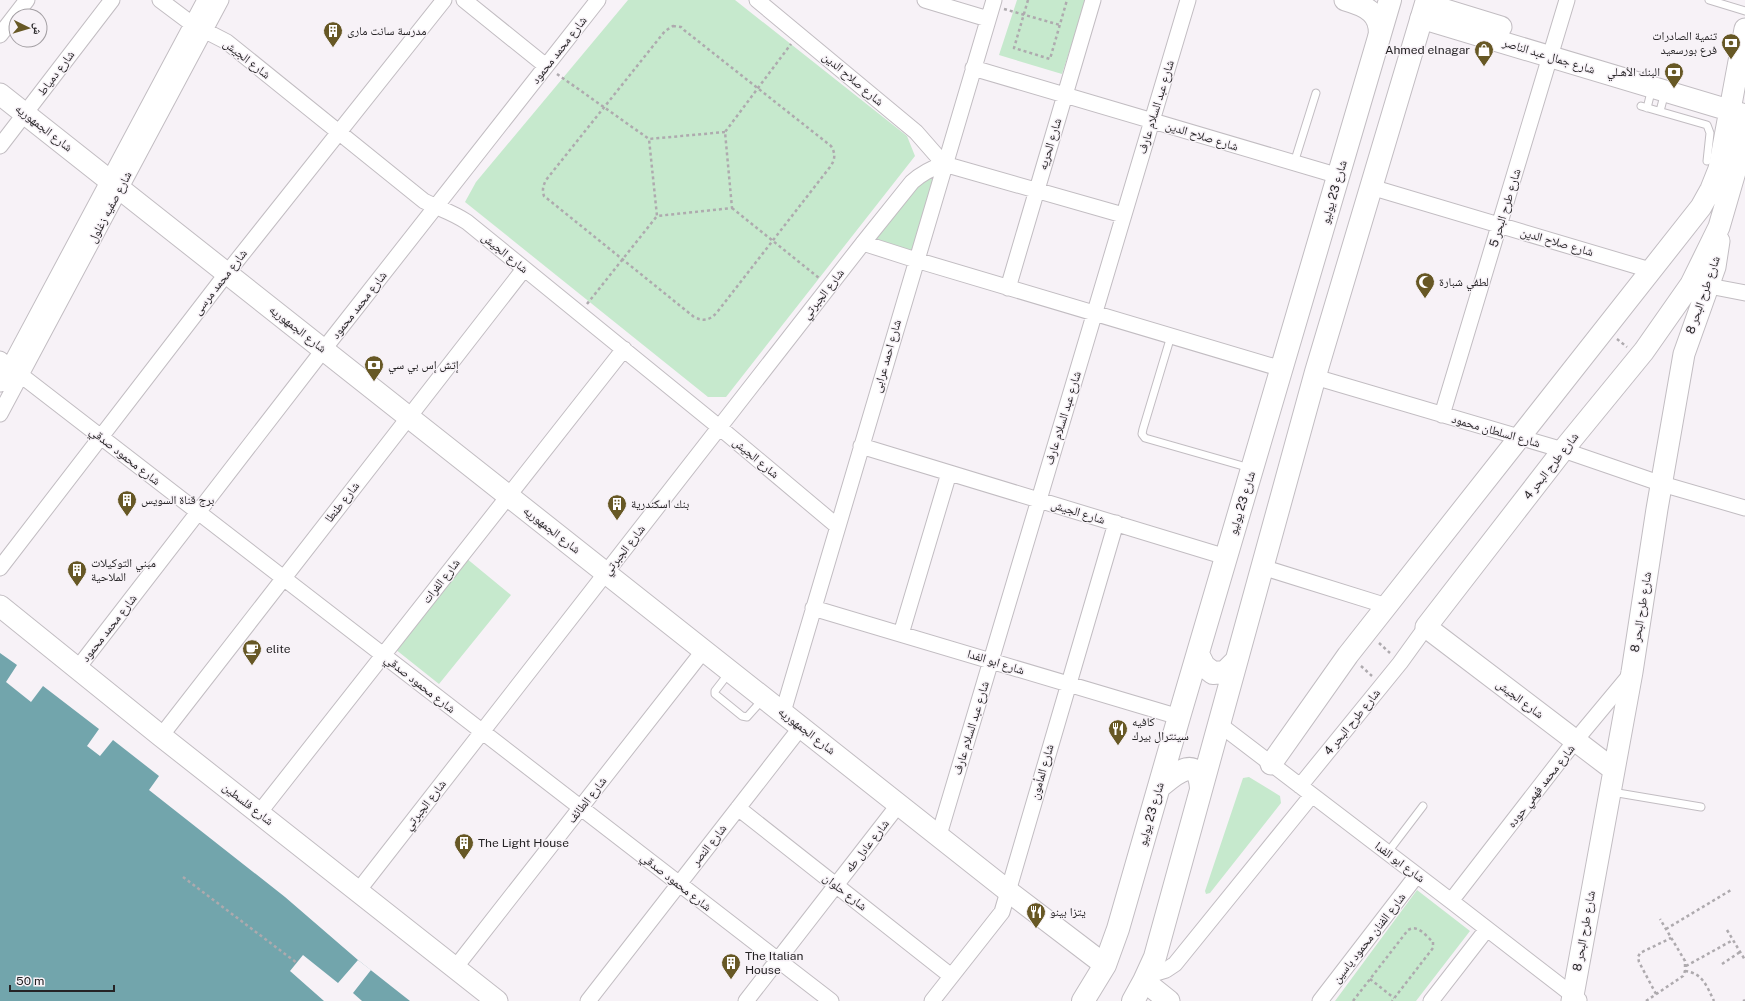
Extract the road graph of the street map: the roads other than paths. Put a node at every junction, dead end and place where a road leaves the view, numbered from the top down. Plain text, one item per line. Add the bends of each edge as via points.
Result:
1 (27, 0) edge
2 (112, 0) edge
3 (160, 0) edge
4 (205, 0) edge
5 (221, 0) edge
6 (444, 0) edge
7 (464, 0) edge
8 (598, 0) edge
9 (757, 0) edge
10 (925, 0) edge
11 (1093, 0) edge
12 (1188, 0) edge
13 (1345, 0) edge
14 (1390, 0) edge
15 (1567, 0) edge
16 (1709, 0) edge
17 (773, 6) edge
18 (1425, 7) edge
19 (991, 8) edge
20 (1745, 11) edge
21 (198, 27) junction
22 (1745, 29) edge
23 (0, 36) edge
24 (1379, 38) junction
25 (1552, 50) junction
26 (546, 66) junction
27 (973, 68) junction
28 (1659, 89) junction
29 (1316, 93) dead end
30 (0, 94) edge
31 (1065, 95) junction
32 (1740, 109) edge
33 (1660, 111) junction
34 (25, 114) junction
35 (1152, 121) junction
36 (340, 132) junction
37 (0, 146) edge
38 (1707, 161) dead end
39 (1294, 163) junction
40 (944, 164) junction
41 (1339, 176) junction
42 (115, 184) junction
43 (1371, 187) junction
44 (1036, 190) junction
45 (436, 207) junction
46 (1123, 215) junction
47 (1499, 226) junction
48 (1719, 227) junction
49 (863, 243) junction
50 (1352, 252) junction
51 (916, 260) junction
52 (524, 269) junction
53 (1650, 270) junction
54 (227, 273) junction
55 (1308, 280) junction
56 (1709, 286) junction
57 (1008, 288) junction
58 (1745, 292) edge
59 (1094, 313) junction
60 (1170, 336) junction
61 (324, 349) junction
62 (624, 349) junction
63 (10, 367) edge
64 (1282, 369) junction
65 (1315, 377) junction
66 (0, 384) edge
67 (0, 414) edge
68 (1442, 415) junction
69 (409, 417) junction
70 (719, 427) junction
71 (100, 437) junction
72 (1518, 438) junction
73 (861, 446) junction
74 (1563, 450) junction
75 (1252, 469) junction
76 (949, 472) junction
77 (1662, 484) junction
78 (509, 496) junction
79 (1039, 500) junction
80 (1745, 508) edge
81 (198, 512) junction
82 (1116, 523) junction
83 (837, 526) junction
84 (1226, 557) junction
85 (1262, 567) junction
86 (0, 568) edge
87 (606, 572) junction
88 (283, 579) junction
89 (0, 606) edge
90 (1387, 606) junction
91 (813, 608) junction
92 (1426, 627) junction
93 (901, 634) junction
94 (704, 650) junction
95 (1198, 654) junction
96 (383, 656) junction
97 (1236, 660) junction
98 (991, 661) junction
99 (77, 669) junction
100 (731, 671) junction
101 (1632, 672) junction
102 (1067, 684) junction
103 (765, 698) junction
104 (783, 712) junction
105 (1179, 717) junction
106 (1219, 724) junction
107 (801, 727) junction
108 (482, 732) junction
109 (161, 736) junction
110 (1575, 741) junction
111 (1271, 764) junction
112 (1614, 770) junction
113 (1159, 787) junction
114 (1201, 788) junction
115 (1306, 790) junction
116 (1610, 792) junction
117 (900, 804) junction
118 (1423, 806) dead end
119 (1701, 806) dead end
120 (581, 808) junction
121 (738, 808) junction
122 (259, 813) junction
123 (939, 835) junction
124 (1388, 852) junction
125 (1418, 875) junction
126 (679, 884) junction
127 (836, 885) junction
128 (358, 891) junction
129 (1008, 891) junction
130 (1451, 901) junction
131 (1488, 929) junction
132 (777, 960) junction
133 (1105, 965) junction
134 (455, 968) junction
135 (951, 976) junction
136 (1139, 992) edge
137 (1575, 999) edge
138 (497, 1001) edge
139 (588, 1001) edge
140 (746, 1001) edge
141 (831, 1001) edge
142 (932, 1001) edge
143 (1083, 1001) edge
144 (1170, 1001) edge
145 (1320, 1001) edge
146 (1431, 1001) edge

1 - 23 street
2 - 34 street, شارع دمياط
3 - 21 street, شارع الجيش
4 - 21 street, شارع صفيه زغلول
5 - 21 street, شارع صفيه زغلول
6 - 36 street, شارع محمد مرسى
7 - 26 street
8 - 26 street, شارع محمد محمود
9 - 17 street, شارع صلاح الدين
10 - 19 street
11 - 31 street, شارع الحريه
12 - 35 street, شارع عبد السلام عارف
13 - 24 street via 1372,11 1379,25
14 - 24 main road, شارع 23 يوليو
15 - 25 street, شارع طرح البحر 5
16 - 20 lane
17 - 40 street, شارع صلاح الدين via 798,34 916,132
18 - 25 street, شارع جمال عبد الناصر
18 - 43 main road
19 - 27 street, شارع احمد عرابى
21 - 36 street, شارع الجيش via 228,42
21 - 42 street, شارع صفيه زغلول
22 - 32 street
24 - 41 main road, شارع 23 يوليو
25 - 28 street, شارع جمال عبد الناصر
25 - 32 street, شارع جمال عبد الناصر
25 - 47 street, شارع طرح البحر 5
26 - 45 street, شارع محمد محمود
27 - 31 street, شارع صلاح الدين
27 - 40 street, شارع احمد عرابى
28 - 32 street, شارع جمال عبد الناصر
28 - 33 lane
28 - 33 lane via 1644,107
29 - 39 lane
30 - 34 street, شارع الجمهوريه
31 - 35 street, شارع صلاح الدين
31 - 44 street, شارع الحريه
32 - 48 street, شارع طرح البحر 4 via 1735,172
32 - 53 street via 1712,189 1701,207
33 - 38 lane via 1709,127
34 - 37 street, شارع دمياط
34 - 42 street, شارع الجمهوريه
35 - 39 street, شارع صلاح الدين
35 - 46 street, شارع عبد السلام عارف
36 - 45 street, شارع الجيش via 424,201
36 - 54 street, شارع محمد مرسى
39 - 41 street, شارع صلاح الدين
40 - 44 street
40 - 49 street, شارع الجبرتي via 921,174 912,182
40 - 51 street, شارع احمد عرابى
41 - 55 main road, شارع 23 يوليو
42 - 54 street, شارع الجمهوريه
42 - 63 street, شارع صفيه زغلول
43 - 47 street, شارع صلاح الدين
43 - 50 main road
44 - 46 street
44 - 57 street, شارع الحريه
45 - 52 street, شارع الجيش via 446,209 459,217
45 - 61 street, شارع محمد محمود
46 - 59 street, شارع عبد السلام عارف
47 - 53 street, شارع صلاح الدين
47 - 68 street, شارع طرح البحر 5
48 - 56 street, شارع طرح البحر 8 via 1716,267
48 - 74 street, شارع طرح البحر 4 via 1691,284 1644,351
49 - 51 street
49 - 70 street, شارع الجبرتي
50 - 55 main road via 1327,288 1315,289
50 - 65 main road
51 - 57 street
51 - 73 street, شارع احمد عرابى
52 - 62 street, شارع الجيش
52 - 69 street, شارع طنطا
53 - 72 street
54 - 61 street, شارع الجمهوريه
54 - 71 street, شارع محمد مرسى
55 - 64 main road, شارع 23 يوليو
56 - 58 street
56 - 77 street, شارع طرح البحر 8 via 1684,354
57 - 59 street
59 - 60 street
59 - 79 street, شارع عبد السلام عارف
60 - 64 street
60 - 75 lane via 1143,436
61 - 69 street, شارع الجمهوريه
61 - 81 street, شارع محمد محمود
62 - 70 street, شارع الجيش
62 - 78 street, شارع الفرات
63 - 66 street, شارع صفيه زغلول
63 - 67 street, شارع صفيه زغلول
63 - 71 street, شارع محمود صدقي
64 - 75 main road, شارع 23 يوليو
65 - 68 street, شارع السلطان محمود
65 - 85 main road
68 - 72 street, شارع السلطان محمود
69 - 78 street, شارع الجمهوريه
69 - 88 street, شارع طنطا
70 - 83 street, شارع الجيش
70 - 87 street, شارع الجبرتي
71 - 81 street, شارع محمود صدقي
71 - 86 street, شارع محمد مرسى
72 - 74 street, شارع السلطان محمود
72 - 90 street
73 - 76 street, شارع الجيش
73 - 83 street, شارع احمد عرابى
74 - 77 street, شارع السلطان محمود
74 - 92 street, شارع طرح البحر 4
75 - 84 main road, شارع 23 يوليو
76 - 79 street, شارع الجيش
76 - 93 street
77 - 80 street, شارع السلطان محمود
77 - 101 street, شارع طرح البحر 8
78 - 87 street, شارع الجمهوريه
78 - 96 street, شارع الفرات
79 - 82 street, شارع الجيش
79 - 98 street, شارع عبد السلام عارف
81 - 88 street, شارع محمود صدقي
81 - 99 street, شارع محمد محمود
82 - 84 street, شارع الجيش
82 - 102 street, شارع المأمون
83 - 91 street, شارع احمد عرابى
84 - 95 main road, شارع 23 يوليو
85 - 90 street
85 - 97 main road
87 - 94 street, شارع الجمهوريه
87 - 108 street, شارع الجبرتي
88 - 96 street, شارع محمود صدقي
88 - 109 street, شارع طنطا
89 - 99 street, شارع فلسطين
90 - 111 street via 1348,655
91 - 93 street, شارع ابو الفدا
91 - 104 street, شارع احمد عرابى
92 - 110 street, شارع الجيش
92 - 115 street, شارع طرح البحر 4
93 - 98 street, شارع ابو الفدا
94 - 100 street, شارع الجمهوريه
94 - 120 street, شارع الطائف
95 - 97 main road via 1204,666 1213,673 1225,672
95 - 105 main road, شارع 23 يوليو
96 - 108 street, شارع محمود صدقي
96 - 122 street, شارع الفرات
97 - 106 main road
98 - 102 street, شارع ابو الفدا
98 - 123 street, شارع عبد السلام عارف
99 - 109 street, شارع فلسطين
100 - 103 street, شارع الجمهوريه
100 - 103 lane via 715,691 717,696 744,717
101 - 110 street, شارع محمد فهمي حوده
101 - 112 street, شارع طرح البحر 8
102 - 105 street, شارع ابو الفدا
102 - 129 street, شارع المأمون
103 - 104 street, شارع الجمهوريه
104 - 107 street, شارع الجمهوريه
105 - 113 main road, شارع 23 يوليو
106 - 111 street, شارع ابو الفدا
106 - 114 main road
107 - 117 street, شارع الجمهوريه
107 - 121 street, شارع النصر
108 - 120 street, شارع محمود صدقي
108 - 128 street, شارع الجبرتي
109 - 122 street, شارع فلسطين
110 - 112 street, شارع الجيش
110 - 130 street, شارع محمد فهمي حوده
111 - 115 street, شارع ابو الفدا
112 - 116 street, شارع طرح البحر 8
113 - 114 main road via 1185,768 1199,776
113 - 133 main road, شارع 23 يوليو via 1118,930
114 - 136 main road via 1155,957
115 - 124 street, شارع ابو الفدا
115 - 136 street, شارع طرح البحر 4 via 1175,964 1161,972
116 - 119 lane
116 - 137 street, شارع طرح البحر 8
117 - 123 street, شارع الجمهوريه
117 - 127 street, شارع عادل طه
118 - 124 lane
120 - 126 street, شارع محمود صدقي
120 - 134 street, شارع الطائف
121 - 126 street, شارع النصر
121 - 127 street, شارع حلوان
122 - 128 street, شارع فلسطين
123 - 129 street, شارع الجمهوريه
124 - 125 street, شارع ابو الفدا
125 - 130 street, شارع ابو الفدا
125 - 145 street, شارع الفنان محمود ياسين
126 - 132 street, شارع محمود صدقي
126 - 139 street, شارع النصر
127 - 132 street, شارع عادل طه
127 - 135 street, شارع حلوان
128 - 134 street, شارع فلسطين
129 - 133 street, شارع الجمهوريه
129 - 135 street, شارع المأمون via 1002,912
130 - 131 street, شارع ابو الفدا
131 - 137 street, شارع ابو الفدا
131 - 146 street
132 - 140 street, شارع عادل طه
132 - 141 street, شارع محمود صدقي
133 - 143 main road, شارع 23 يوليو
134 - 138 street, شارع فلسطين
135 - 142 street, شارع المأمون
136 - 144 street

